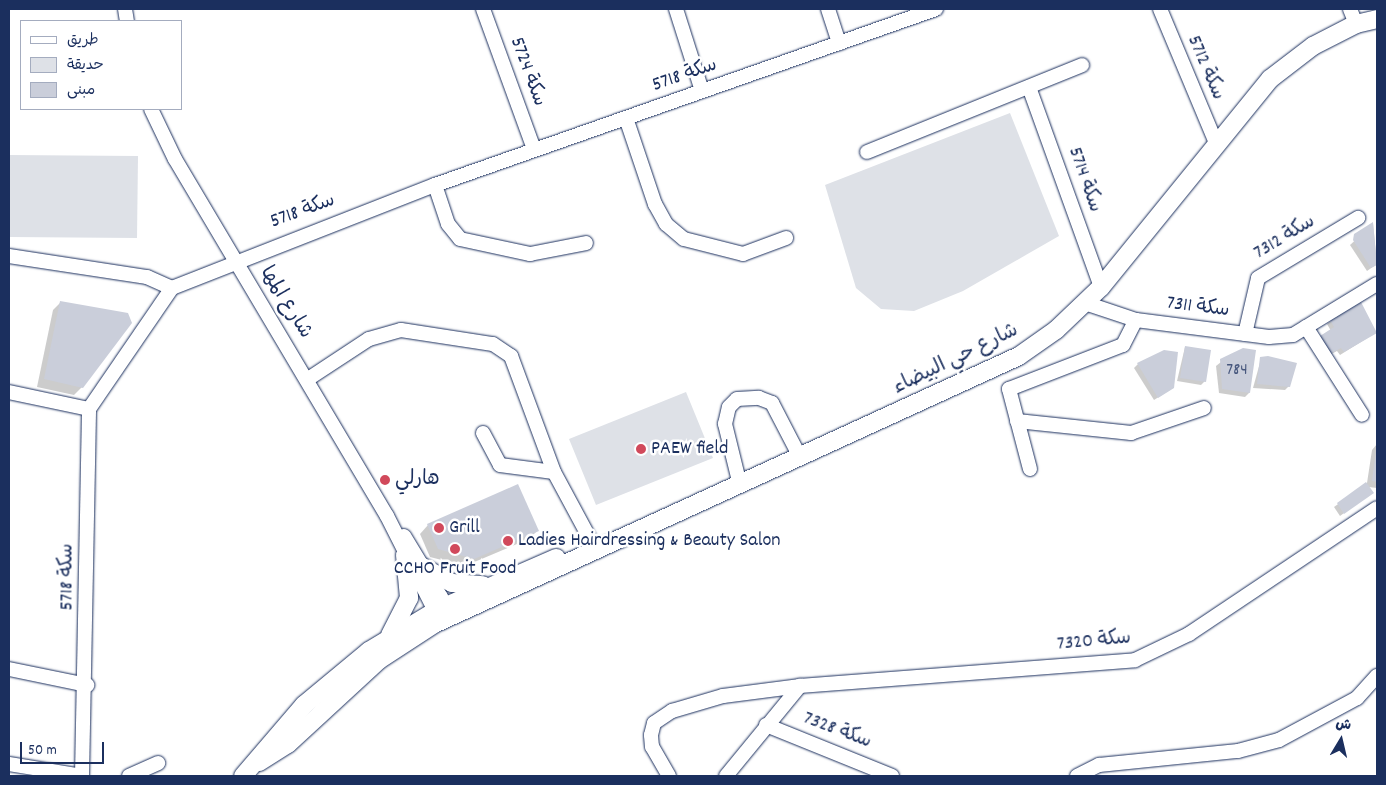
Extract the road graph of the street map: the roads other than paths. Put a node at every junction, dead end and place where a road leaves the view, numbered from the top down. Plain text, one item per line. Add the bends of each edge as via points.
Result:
1 (483, 9) edge
2 (676, 9) edge
3 (828, 9) edge
4 (936, 9) edge
5 (1160, 9) edge
6 (1353, 16) edge
7 (1377, 19) edge
8 (839, 43) junction
9 (1082, 65) dead end
10 (1029, 87) junction
11 (702, 90) junction
12 (151, 110) edge
13 (626, 118) junction
14 (1216, 143) junction
15 (534, 149) junction
16 (867, 152) dead end
17 (434, 185) junction
18 (1358, 218) dead end
19 (786, 238) dead end
20 (586, 243) dead end
21 (9, 256) edge
22 (235, 259) junction
23 (1377, 284) edge
24 (1101, 287) junction
25 (172, 288) junction
26 (1086, 303) junction
27 (1136, 320) junction
28 (1306, 327) junction
29 (1245, 334) junction
30 (308, 379) junction
31 (9, 392) edge
32 (1204, 408) dead end
33 (89, 409) junction
34 (1362, 415) dead end
35 (1017, 421) junction
36 (483, 433) dead end
37 (799, 455) junction
38 (1030, 469) dead end
39 (554, 472) junction
40 (739, 481) junction
41 (1377, 508) edge
42 (387, 516) junction
43 (595, 548) junction
44 (404, 555) junction
45 (423, 567) junction
46 (486, 586) junction
47 (441, 614) junction
48 (388, 638) junction
49 (9, 669) edge
50 (1377, 676) edge
51 (87, 685) junction
52 (800, 686) junction
53 (766, 725) junction
54 (158, 762) dead end
55 (259, 762) junction
56 (9, 764) edge
57 (54, 774) edge
58 (82, 776) edge
59 (128, 776) edge
60 (243, 776) edge
61 (669, 776) edge
62 (726, 776) edge
63 (892, 776) edge
64 (1077, 776) edge

1 - 15 street, سكة 5724
2 - 11 street
3 - 8 street
4 - 8 street, سكة 5718
5 - 14 street, سكة 5712
6 - 7 main road, شارع حي البيضاء
6 - 14 main road, شارع حي البيضاء via 1291,60
8 - 11 street, سكة 5718
9 - 10 street
10 - 16 street
10 - 24 street, سكة 5714
11 - 13 street, سكة 5718
12 - 22 street, شارع المها via 175,159
13 - 15 street, سكة 5718
13 - 19 street via 655,204 666,224 684,239 744,254
14 - 24 main road, شارع حي البيضاء
15 - 17 street, سكة 5718
17 - 20 street via 448,224 460,240 530,254
17 - 22 street, سكة 5718
18 - 29 street, سكة 7312 via 1258,278
21 - 25 street via 147,277
22 - 25 street, سكة 5718
22 - 30 street, شارع المها
23 - 28 street, سكة 7311
24 - 26 main road, شارع حي البيضاء
25 - 33 street
26 - 27 street, سكة 7311
26 - 37 main road, شارع حي البيضاء via 1019,356
27 - 29 street, سكة 7311
27 - 35 street via 1123,345 1008,388
28 - 29 street, سكة 7311 via 1293,335
28 - 34 street
30 - 39 street via 369,338 402,330 493,344 511,356
30 - 42 street, شارع المها
31 - 33 street
32 - 35 street via 1131,433
33 - 51 street, سكة 5718
35 - 38 street
36 - 39 street via 500,465
37 - 40 main road, شارع حي البيضاء
37 - 40 street via 772,403 759,398 737,399 729,407 725,424
39 - 43 street
40 - 43 main road, شارع حي البيضاء
41 - 52 street, سكة 7320 via 1189,634 1135,660
42 - 44 street, شارع المها
42 - 45 street, شارع المها
43 - 46 main road
43 - 47 main road via 562,568
44 - 47 street, شارع المها
44 - 48 main road via 402,566 409,598
45 - 46 main road via 452,583
45 - 47 street, شارع المها
46 - 47 main road
47 - 48 main road
47 - 55 main road via 379,660 288,744
48 - 55 main road via 304,705
49 - 51 street
50 - 64 street via 1349,702 1279,740 1238,751 1099,765
51 - 58 street, سكة 5718
52 - 53 street
52 - 61 street, سكة 7320 via 707,701 672,711 654,723 652,747
53 - 62 street
53 - 63 street, سكة 7328
54 - 59 street
55 - 60 main road
56 - 57 street
57 - 58 street

